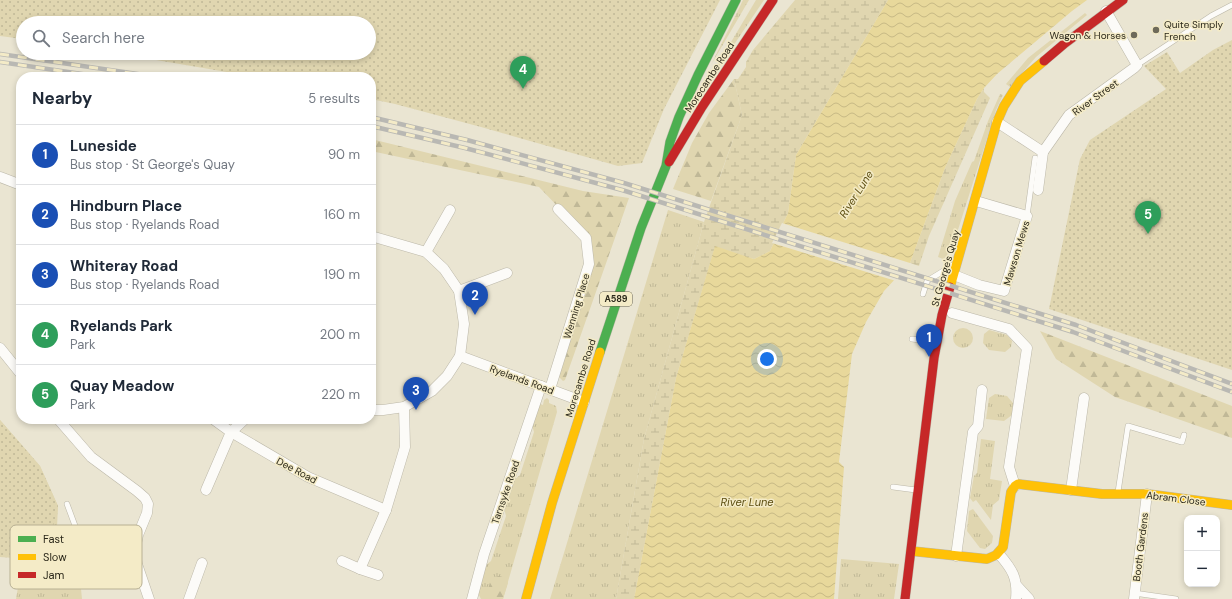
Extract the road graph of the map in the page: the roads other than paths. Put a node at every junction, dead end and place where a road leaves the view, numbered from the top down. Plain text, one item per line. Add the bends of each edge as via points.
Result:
1 (736, 0) edge
2 (773, 0) edge
3 (1123, 0) edge
4 (1232, 4) edge
5 (1106, 11) junction
6 (1137, 65) junction
7 (997, 122) junction
8 (1039, 155) junction
9 (666, 166) junction
10 (0, 177) edge
11 (16, 183) edge
12 (1038, 190) dead end
13 (976, 201) junction
14 (558, 209) dead end
15 (450, 210) dead end
16 (1027, 216) junction
17 (376, 237) edge
18 (426, 252) junction
19 (958, 262) junction
20 (507, 273) dead end
21 (954, 275) junction
22 (459, 291) junction
23 (923, 294) dead end
24 (952, 313) dead end
25 (912, 339) dead end
26 (937, 342) junction
27 (0, 348) edge
28 (460, 356) junction
29 (16, 368) edge
30 (545, 388) junction
31 (982, 390) dead end
32 (1084, 398) dead end
33 (584, 402) junction
34 (404, 407) junction
35 (376, 410) edge
36 (62, 424) edge
37 (220, 424) edge
38 (239, 424) edge
39 (230, 432) junction
40 (1184, 435) dead end
41 (1015, 486) junction
42 (893, 487) dead end
43 (206, 490) dead end
44 (1071, 490) junction
45 (918, 491) junction
46 (1147, 494) junction
47 (1118, 495) junction
48 (67, 504) dead end
49 (1232, 505) edge
50 (386, 510) junction
51 (75, 525) edge
52 (142, 525) edge
53 (911, 551) junction
54 (999, 554) junction
55 (956, 556) junction
56 (342, 561) dead end
57 (202, 563) dead end
58 (360, 568) junction
59 (378, 575) dead end
60 (142, 579) edge
61 (1017, 586) junction
62 (1134, 596) edge
63 (149, 599) edge
64 (189, 599) edge
65 (472, 599) edge
66 (526, 599) edge
67 (905, 599) edge
68 (1016, 599) edge
69 (1029, 599) edge
70 (1176, 599) edge

1 - 9 street, Morecambe Road / A589 via 679,117 670,142
2 - 9 street, Morecambe Road / A589
3 - 5 street, St George's Quay
4 - 6 lane
5 - 6 street
5 - 7 street, St George's Quay via 1020,81
6 - 8 street, River Street via 1069,115
7 - 8 street
7 - 13 street, St George's Quay
8 - 12 street, River Street
8 - 16 lane
9 - 33 street, Morecambe Road / A589 via 618,294
10 - 11 street
13 - 16 street, Mawson Mews
13 - 19 street, St George's Quay
14 - 30 street, Wenning Place via 586,238 589,264
15 - 18 street
16 - 21 street, Mawson Mews via 1004,291
17 - 18 street
18 - 22 street via 444,270
19 - 21 street, St George's Quay
19 - 23 lane via 927,281
20 - 22 street
21 - 26 street, St George's Quay
22 - 28 street via 464,324
24 - 41 street via 1009,329 1027,348 1010,467
25 - 26 lane
26 - 45 street, St George's Quay
27 - 29 street
28 - 30 street, Ryelands Road
28 - 34 street via 447,376 432,391
30 - 33 street, Ryelands Road
30 - 65 street, Tarnsyke Road via 484,554
31 - 55 street via 978,426 973,432
32 - 44 street
33 - 66 street, Morecambe Road / A589 via 552,502
34 - 35 street
34 - 50 street via 405,447
36 - 52 street via 90,457 145,498 148,508
37 - 39 street, Dee Road
38 - 39 street
39 - 43 street
39 - 50 street, Dee Road via 308,477
40 - 47 lane via 1182,442 1128,426
41 - 44 street, Abram Close via 1025,484
41 - 54 street via 1012,488 1004,542
42 - 45 lane
44 - 47 street, Abram Close
45 - 53 street, St George's Quay
46 - 47 street, Abram Close
46 - 49 street, Abram Close
46 - 62 street, Booth Gardens
48 - 51 lane
50 - 58 street
53 - 55 street
53 - 67 street, St George's Quay
54 - 55 street via 987,559
54 - 61 street via 1013,572
56 - 58 street
57 - 64 street
58 - 59 street
60 - 63 street
61 - 68 street
61 - 69 street
62 - 70 lane

